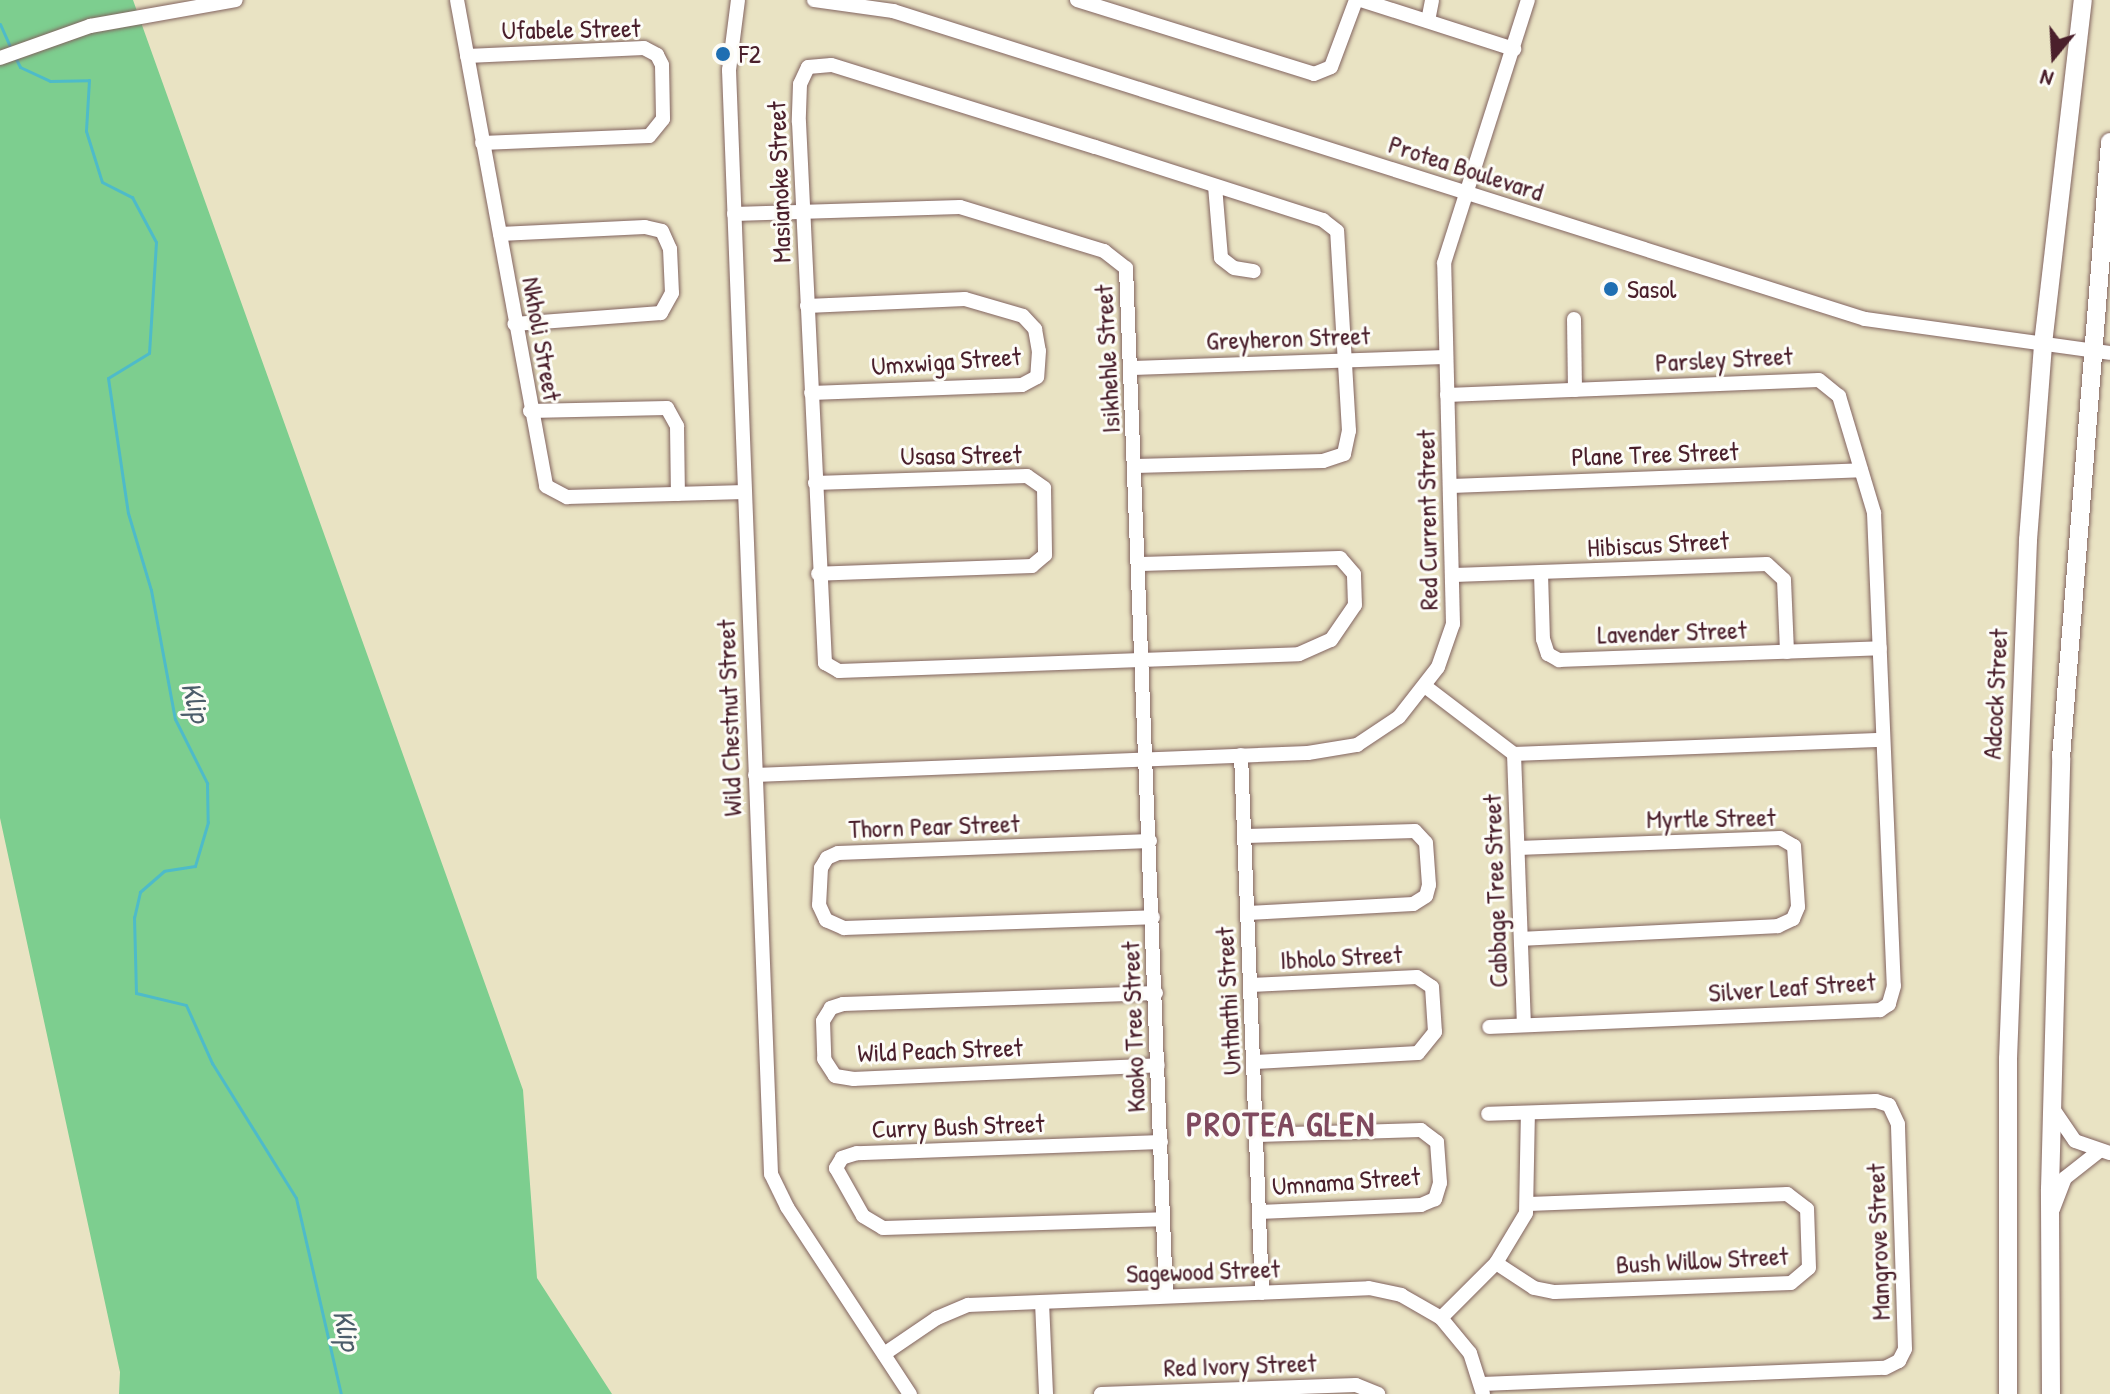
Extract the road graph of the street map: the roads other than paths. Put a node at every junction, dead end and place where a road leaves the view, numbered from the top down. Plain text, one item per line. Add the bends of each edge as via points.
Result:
1 (236, 0) edge
2 (457, 0) edge
3 (738, 0) edge
4 (814, 0) edge
5 (1077, 0) edge
6 (1358, 0) edge
7 (1432, 0) edge
8 (1528, 0) edge
9 (2083, 0) edge
10 (1428, 21) junction
11 (1514, 49) junction
12 (467, 56) junction
13 (0, 58) edge
14 (2110, 142) edge
15 (482, 143) junction
16 (1215, 186) junction
17 (1467, 193) junction
18 (804, 212) junction
19 (734, 214) junction
20 (500, 234) junction
21 (1254, 271) dead end
22 (807, 306) junction
23 (1574, 319) dead end
24 (514, 324) junction
25 (2043, 344) junction
26 (2090, 350) junction
27 (2110, 353) edge
28 (1445, 357) junction
29 (1345, 359) junction
30 (1133, 368) junction
31 (1575, 390) junction
32 (811, 393) junction
33 (1447, 395) junction
34 (530, 411) junction
35 (1135, 466) junction
36 (1861, 470) junction
37 (815, 483) junction
38 (1452, 486) junction
39 (745, 492) junction
40 (678, 494) junction
41 (1140, 564) junction
42 (1541, 573) junction
43 (818, 574) junction
44 (1454, 575) junction
45 (1880, 648) junction
46 (1787, 652) junction
47 (1142, 658) junction
48 (1426, 687) junction
49 (1884, 744) junction
50 (1514, 754) junction
51 (1241, 755) junction
52 (1147, 757) junction
53 (755, 775) junction
54 (1246, 836) junction
55 (1150, 841) junction
56 (1518, 848) junction
57 (1248, 913) junction
58 (1153, 917) junction
59 (1521, 939) junction
60 (1251, 985) junction
61 (1156, 993) junction
62 (1524, 1025) junction
63 (1489, 1027) dead end
64 (1255, 1062) junction
65 (1158, 1065) junction
66 (2051, 1105) junction
67 (1528, 1113) junction
68 (1488, 1114) dead end
69 (1258, 1135) junction
70 (1161, 1142) junction
71 (2104, 1152) edge
72 (1529, 1204) junction
73 (1259, 1212) junction
74 (2050, 1218) junction
75 (1163, 1219) junction
76 (1496, 1263) junction
77 (1262, 1293) junction
78 (1166, 1296) junction
79 (1042, 1302) junction
80 (1441, 1318) junction
81 (884, 1354) junction
82 (1483, 1389) edge
83 (910, 1394) edge
84 (1046, 1394) edge
85 (1101, 1394) edge
86 (1378, 1394) edge
87 (2008, 1394) edge
88 (2051, 1394) edge

1 - 13 street via 90,26
2 - 12 street, Nkholi Street
3 - 19 street, Wild Chestnut Street via 729,70
4 - 17 street, Protea Boulevard via 893,11
5 - 6 street via 1314,74 1331,67
6 - 10 street
7 - 10 street
8 - 11 street, Red Current Street
9 - 25 main road, Adcock Street
10 - 11 street
11 - 17 street, Red Current Street
12 - 15 street, Nkholi Street
12 - 15 street, Ufabele Street via 644,48 662,65 663,119 649,136
14 - 26 main road
15 - 20 street, Nkholi Street
16 - 18 street, Masianoke Street via 817,64 805,69 799,92
16 - 21 street via 1221,258 1234,268
16 - 29 street, Masianoke Street via 1323,220 1337,231
17 - 25 street, Protea Boulevard via 1865,319
17 - 28 street, Red Current Street via 1444,263
18 - 19 street, Isikhehle Street
18 - 22 street, Masianoke Street
18 - 30 street, Isikhehle Street via 960,207 1104,251 1119,259 1128,275
19 - 39 street, Wild Chestnut Street
20 - 24 street, Nkholi Street
20 - 24 street via 645,227 662,231 670,249 672,293 661,313
22 - 32 street, Masianoke Street
22 - 32 street, Umxwiga Street via 965,299 1023,316 1035,329 1039,351 1037,377 1022,385
23 - 31 street
24 - 34 street, Nkholi Street
25 - 26 street, Protea Boulevard
25 - 87 main road, Adcock Street via 2015,819
26 - 27 street, Protea Boulevard
26 - 66 main road via 2065,688
28 - 29 street, Greyheron Street
28 - 33 street, Red Current Street
29 - 30 street, Greyheron Street
29 - 35 street via 1349,441 1340,457
30 - 35 street, Isikhehle Street
31 - 33 street, Parsley Street
31 - 36 street, Parsley Street via 1819,380 1839,396
32 - 37 street, Masianoke Street
33 - 38 street, Red Current Street
34 - 40 street, Nkholi Street via 543,480 554,494
34 - 40 street via 667,408 677,426
35 - 41 street, Isikhehle Street
36 - 38 street, Plane Tree Street
36 - 45 street, Parsley Street via 1874,513
37 - 43 street, Masianoke Street
37 - 43 street, Usasa Street via 1027,476 1044,488 1045,555 1032,566
38 - 44 street, Red Current Street
39 - 40 street, Nkholi Street
39 - 53 street, Wild Chestnut Street
41 - 47 street, Isikhehle Street
41 - 47 street via 1333,556 1351,565 1356,597 1348,621 1313,652
42 - 44 street, Hibiscus Street
42 - 46 street, Lavender Street via 1543,639 1548,654 1559,660
42 - 46 street, Hibiscus Street via 1773,565 1784,580
43 - 47 street, Masianoke Street via 821,651 834,671
44 - 48 street, Red Current Street via 1453,624
45 - 46 street, Lavender Street
45 - 49 street, Parsley Street
47 - 52 street, Isikhehle Street
48 - 50 street
48 - 51 street, Red Current Street via 1399,717 1357,745
49 - 50 street
49 - 62 street, Silver Leaf Street via 1894,986 1886,1008
50 - 56 street, Cabbage Tree Street
51 - 52 street, Red Current Street
51 - 54 street, Unthathi Street
52 - 53 street, Red Current Street
52 - 55 street, Kaoko Tree Street
53 - 81 street, Wild Chestnut Street via 771,1174 779,1195
54 - 57 street, Unthathi Street
54 - 57 street via 1415,831 1426,843 1429,885 1426,896 1413,904
55 - 58 street, Kaoko Tree Street
55 - 58 street, Thorn Pear Street via 838,853 821,868 819,905 826,920 844,928
56 - 59 street, Cabbage Tree Street
56 - 59 street, Myrtle Street via 1780,838 1794,846 1798,907 1793,919 1778,926
57 - 60 street, Unthathi Street
58 - 61 street, Kaoko Tree Street
59 - 62 street, Cabbage Tree Street
60 - 64 street, Unthathi Street
60 - 64 street, Ibholo Street via 1417,977 1432,987 1435,1032 1418,1053
61 - 65 street, Kaoko Tree Street
61 - 65 street, Wild Peach Street via 843,1004 831,1008 823,1021 824,1059 830,1073 854,1079
62 - 63 street, Silver Leaf Street
64 - 69 street, Unthathi Street
65 - 70 street, Kaoko Tree Street
66 - 71 street via 2075,1141
66 - 74 main road
67 - 68 street, Mangrove Street
67 - 72 street
67 - 82 street, Mangrove Street via 1876,1101 1889,1105 1898,1124 1905,1349 1899,1361 1885,1368
69 - 73 street, Unthathi Street
69 - 73 street, Umnama Street via 1421,1130 1437,1142 1440,1183 1435,1199 1421,1205
70 - 75 street, Kaoko Tree Street
70 - 75 street, Curry Bush Street via 857,1153 842,1158 836,1168 863,1216 883,1228
71 - 74 street via 2065,1178
72 - 76 street
72 - 76 street, Bush Willow Street via 1787,1194 1807,1209 1809,1268 1791,1283 1555,1292 1534,1288
73 - 77 street, Unthathi Street
74 - 88 main road
75 - 78 street, Kaoko Tree Street
76 - 80 street
77 - 78 street, Sagewood Street
77 - 80 street, Sagewood Street via 1384,1290
78 - 79 street, Sagewood Street
79 - 81 street, Sagewood Street via 990,1302 953,1310
79 - 84 street
80 - 82 street, Sagewood Street via 1470,1353
81 - 83 street, Wild Chestnut Street
85 - 86 street, Red Ivory Street via 1356,1385

